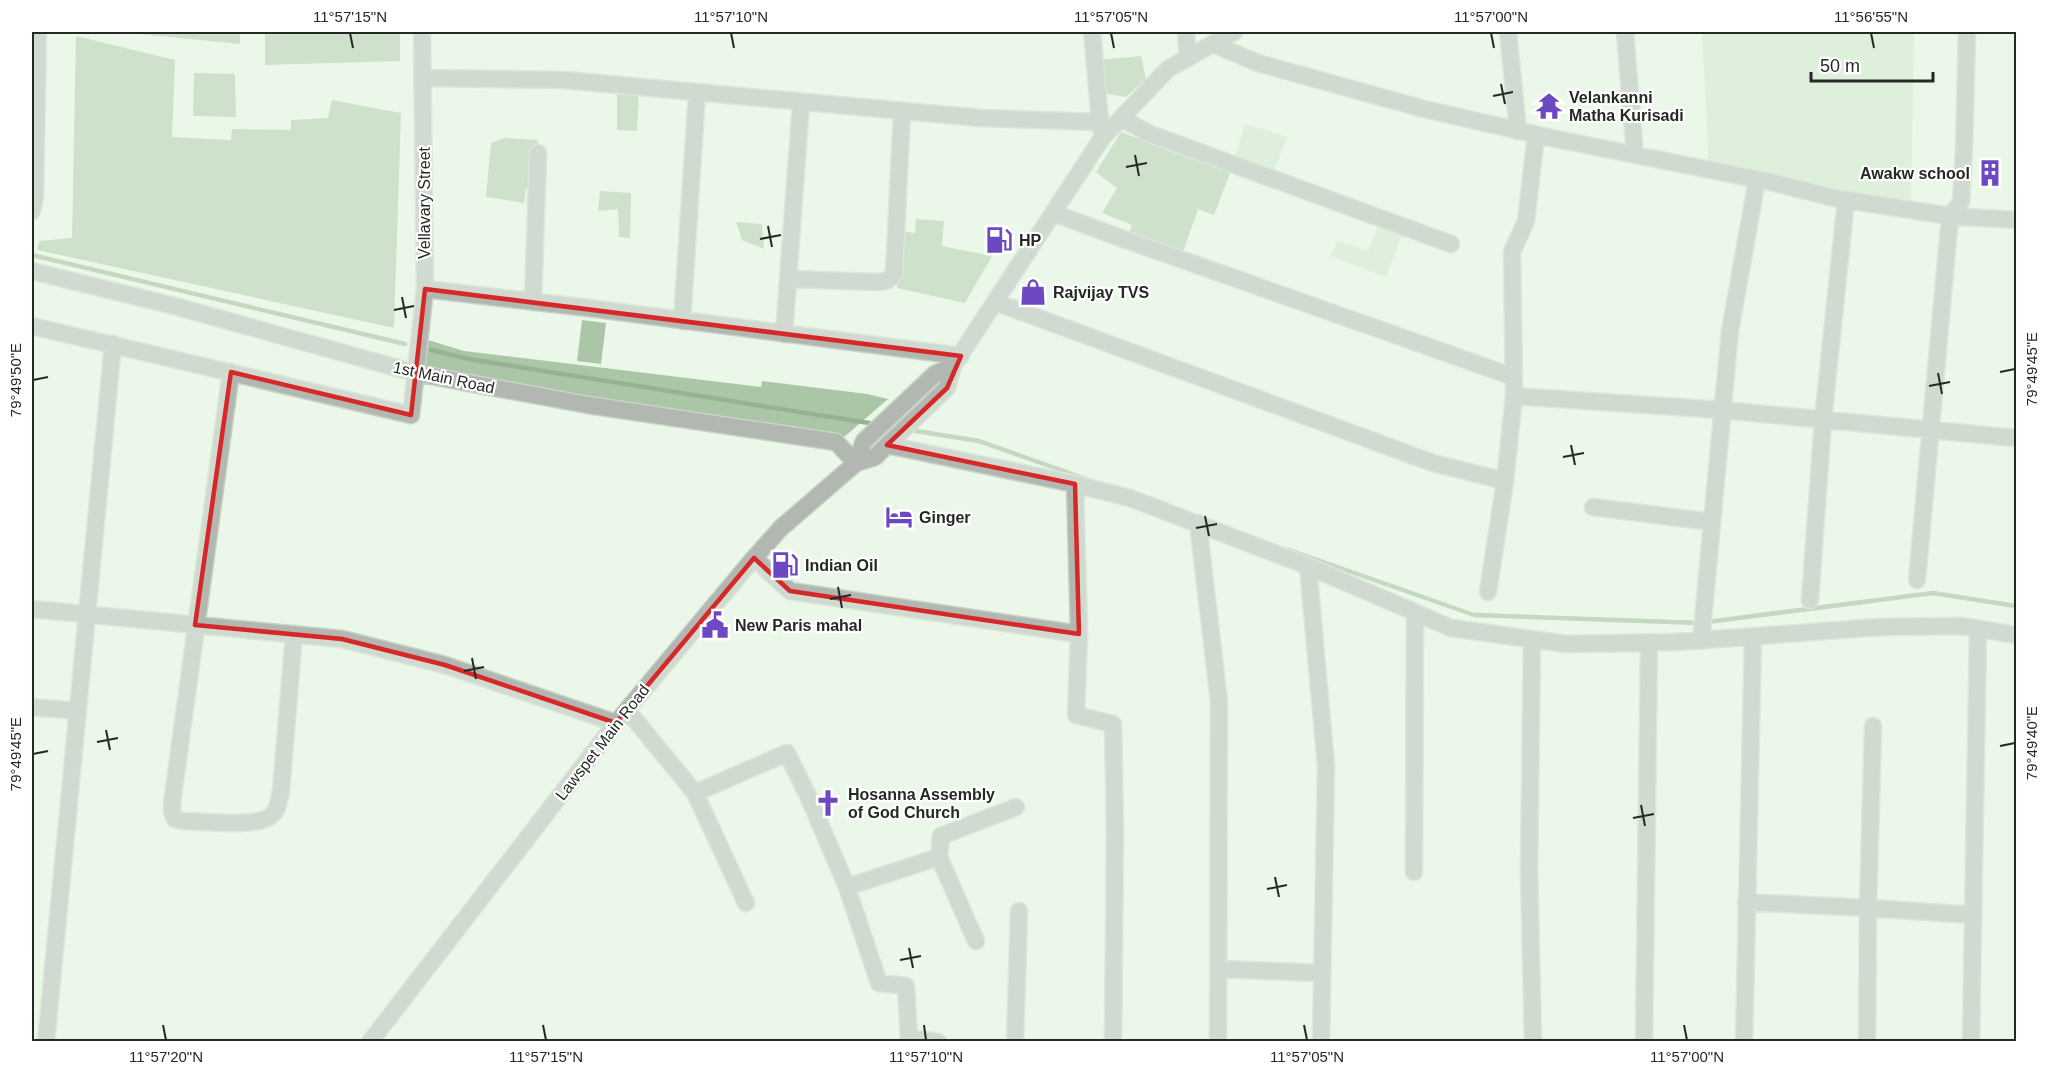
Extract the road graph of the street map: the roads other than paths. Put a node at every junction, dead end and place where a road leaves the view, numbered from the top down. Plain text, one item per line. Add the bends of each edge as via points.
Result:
1 (38, 32) edge
2 (422, 32) edge
3 (1092, 32) edge
4 (1186, 32) edge
5 (1234, 32) edge
6 (1508, 32) edge
7 (1625, 32) edge
8 (1967, 32) edge
9 (1213, 44) junction
10 (1188, 58) junction
11 (424, 78) junction
12 (697, 93) junction
13 (801, 103) junction
14 (902, 111) junction
15 (1121, 118) junction
16 (1101, 130) junction
17 (1518, 130) junction
18 (1536, 135) junction
19 (538, 153) dead end
20 (1635, 155) junction
21 (1757, 180) junction
22 (1846, 200) junction
23 (32, 211) edge
24 (1053, 213) junction
25 (1950, 216) junction
26 (2016, 220) edge
27 (1452, 244) dead end
28 (32, 271) edge
29 (788, 279) junction
30 (425, 289) junction
31 (532, 302) junction
32 (995, 302) junction
33 (682, 321) junction
34 (32, 326) edge
35 (784, 334) junction
36 (113, 344) junction
37 (957, 361) junction
38 (231, 372) junction
39 (415, 374) junction
40 (1514, 377) junction
41 (1514, 396) junction
42 (1722, 410) junction
43 (1823, 420) junction
44 (1930, 430) junction
45 (2016, 438) edge
46 (887, 445) junction
47 (856, 463) junction
48 (1504, 481) junction
49 (1075, 484) junction
50 (1593, 507) dead end
51 (1712, 522) junction
52 (1198, 524) junction
53 (754, 558) junction
54 (1308, 566) junction
55 (1917, 580) dead end
56 (1488, 592) dead end
57 (1810, 600) dead end
58 (32, 609) edge
59 (1415, 613) junction
60 (87, 614) junction
61 (195, 625) junction
62 (1978, 629) junction
63 (294, 634) junction
64 (1079, 634) junction
65 (2016, 635) edge
66 (1753, 638) junction
67 (1532, 639) junction
68 (1701, 641) junction
69 (1649, 643) junction
70 (32, 707) edge
71 (627, 710) junction
72 (78, 711) junction
73 (616, 723) junction
74 (1873, 726) dead end
75 (695, 793) junction
76 (1016, 807) dead end
77 (939, 857) junction
78 (1414, 872) dead end
79 (847, 887) junction
80 (1746, 902) junction
81 (746, 903) dead end
82 (1868, 908) junction
83 (1019, 911) dead end
84 (1973, 915) junction
85 (976, 941) dead end
86 (1218, 969) junction
87 (1322, 973) junction
88 (908, 1040) edge
89 (46, 1041) edge
90 (370, 1041) edge
91 (938, 1041) edge
92 (1015, 1041) edge
93 (1113, 1041) edge
94 (1218, 1041) edge
95 (1321, 1041) edge
96 (1533, 1041) edge
97 (1644, 1041) edge
98 (1744, 1041) edge
99 (1867, 1041) edge
100 (1971, 1041) edge

1 - 23 street
2 - 11 street, Vellavary Street
3 - 16 street
4 - 10 street
5 - 9 street
6 - 17 street
7 - 20 street
8 - 25 street via 1961,202
9 - 10 street
9 - 17 street via 1258,63 1424,109
10 - 15 street via 1168,69
11 - 12 street via 564,80
11 - 30 street, Vellavary Street
12 - 13 street
12 - 33 street
13 - 14 street
13 - 29 street
14 - 16 street
14 - 29 street via 894,274 880,282
15 - 16 street
15 - 27 street via 1150,134
16 - 24 street
17 - 18 street
18 - 20 street
18 - 40 street via 1526,221 1512,252
19 - 31 street
20 - 21 street
21 - 22 street
21 - 42 street via 1730,331
22 - 25 street
22 - 43 street
24 - 32 street
24 - 40 street
25 - 26 street
25 - 44 street
28 - 39 street, 1st Main Road via 178,307
29 - 35 street
30 - 31 street
30 - 39 street, Vellavary Street
31 - 33 street
32 - 37 street
32 - 48 street via 1433,463
33 - 35 street
34 - 36 street
35 - 37 street
36 - 38 street
36 - 60 street
37 - 46 street via 947,388
37 - 47 street via 935,374 864,441
38 - 39 street, Vellavary Street via 411,415
38 - 61 street
39 - 47 street, 1st Main Road via 588,405 836,442
40 - 41 street
41 - 42 street
41 - 48 street
42 - 43 street
42 - 51 street
43 - 44 street
43 - 57 street
44 - 45 street
44 - 55 street
46 - 47 street via 875,457
46 - 49 street
47 - 53 street, Lawspet Main Road via 781,528
48 - 56 street
49 - 52 street via 1130,498
49 - 64 street
50 - 51 street
51 - 68 street
52 - 54 street
52 - 86 street via 1219,702
53 - 64 street via 790,591
53 - 71 street, Lawspet Main Road
54 - 59 street
54 - 87 street via 1326,766
58 - 60 street
59 - 67 street via 1451,628
59 - 78 street
60 - 61 street
60 - 72 street
61 - 63 street
61 - 63 street via 171,803 175,819 183,821 246,822 273,814 281,792
62 - 65 street
62 - 66 street via 1881,627
62 - 84 street
63 - 73 street via 342,639 445,665
64 - 93 street via 1076,715 1113,724
66 - 68 street
66 - 80 street
67 - 69 street via 1566,644
67 - 96 street via 1529,870
68 - 69 street
69 - 97 street
70 - 72 street
71 - 73 street, Lawspet Main Road
71 - 75 street
72 - 89 street
73 - 90 street, Lawspet Main Road
74 - 82 street
75 - 79 street via 787,753
75 - 81 street
76 - 77 street via 941,836
77 - 79 street
77 - 85 street
79 - 88 street via 879,983 906,987
80 - 82 street
80 - 98 street
82 - 84 street
82 - 99 street
83 - 92 street
84 - 100 street
86 - 87 street
86 - 94 street
87 - 95 street
88 - 91 street

